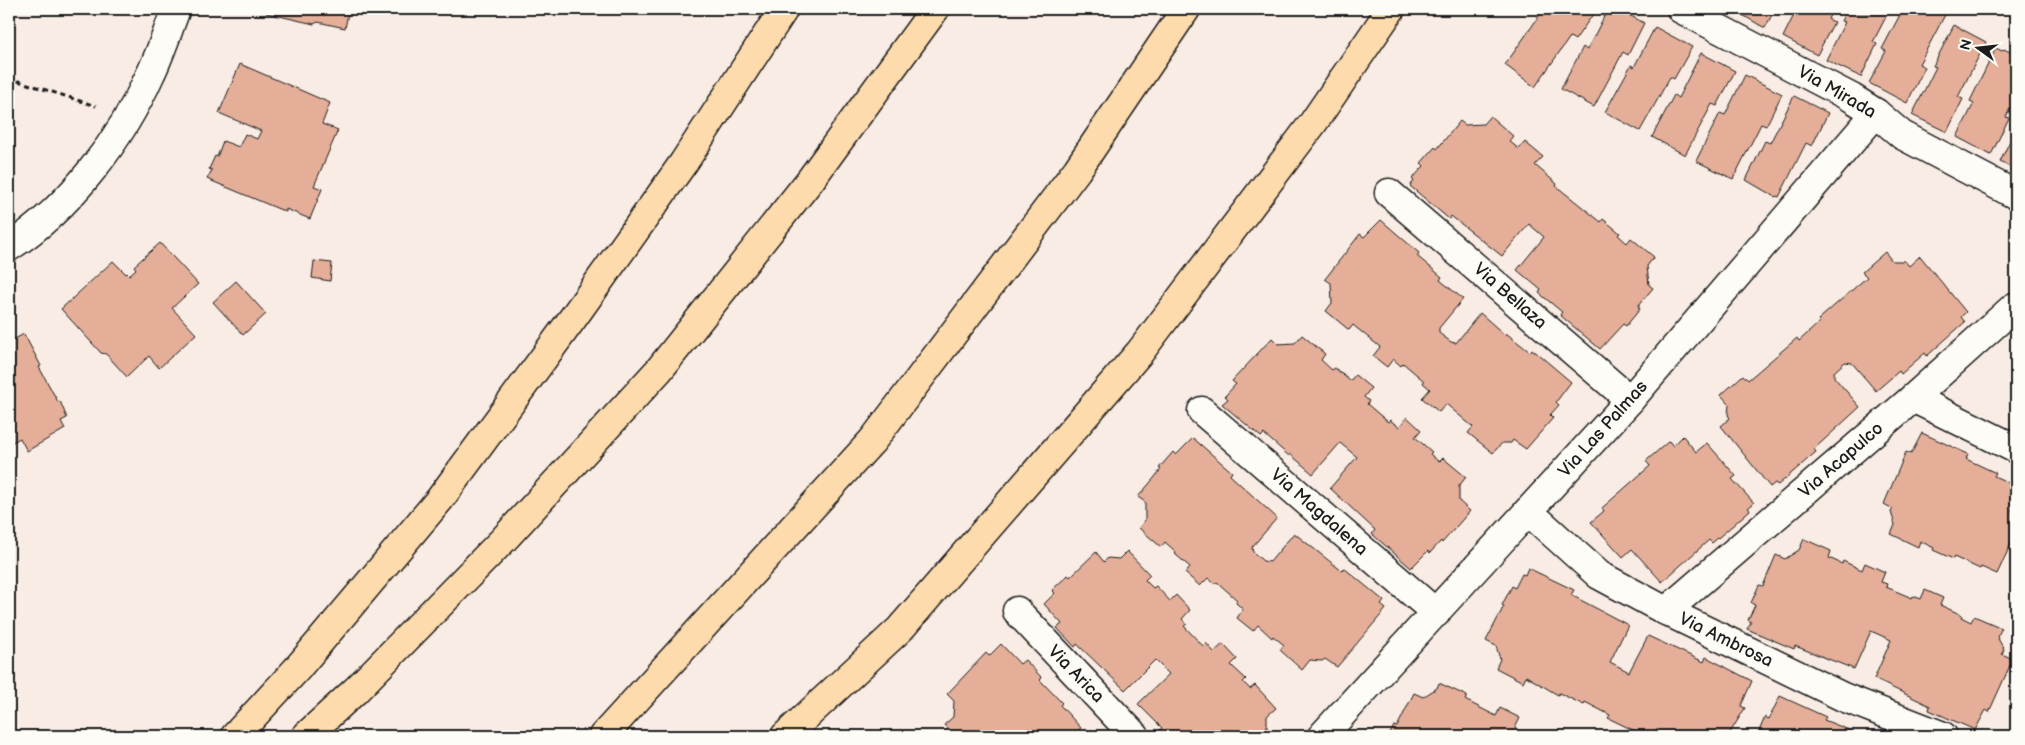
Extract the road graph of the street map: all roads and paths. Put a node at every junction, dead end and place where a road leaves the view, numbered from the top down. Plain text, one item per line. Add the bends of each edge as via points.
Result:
1 (176, 9) edge
2 (784, 9) edge
3 (935, 9) edge
4 (1186, 9) edge
5 (1391, 9) edge
6 (1681, 9) edge
7 (9, 78) edge
8 (1876, 113) junction
9 (128, 116) junction
10 (1389, 192) dead end
11 (2016, 195) edge
12 (9, 247) edge
13 (2014, 307) dead end
14 (1913, 398) junction
15 (1630, 400) junction
16 (1202, 411) dead end
17 (2016, 449) edge
18 (1528, 511) junction
19 (1666, 611) junction
20 (1017, 612) dead end
21 (1436, 613) junction
22 (235, 736) edge
23 (306, 736) edge
24 (603, 736) edge
25 (785, 736) edge
26 (1135, 736) edge
27 (1322, 736) edge
28 (1943, 736) edge

1 - 9 street via 151,73
2 - 22 highway via 684,162 440,500 296,670
3 - 23 highway via 812,179 659,370 504,539 356,690
4 - 24 highway via 1077,170 873,440
5 - 25 highway via 1313,123 1140,352 900,629
6 - 8 street, Via Mirada
7 - 9 path
8 - 11 street, Via Mirada via 1902,135
8 - 15 street, Via Las Palmas
9 - 12 street via 73,194
10 - 15 street, Via Bellaza
13 - 14 street, Via Acapulco
14 - 17 street
14 - 19 street, Via Acapulco
15 - 18 street, Via Las Palmas
16 - 21 street, Via Magdalena
18 - 19 street, Via Ambrosa via 1598,575
18 - 21 street, Via Las Palmas
19 - 28 street, Via Ambrosa via 1843,697
20 - 26 street, Via Arica
21 - 27 street, Via Las Palmas

